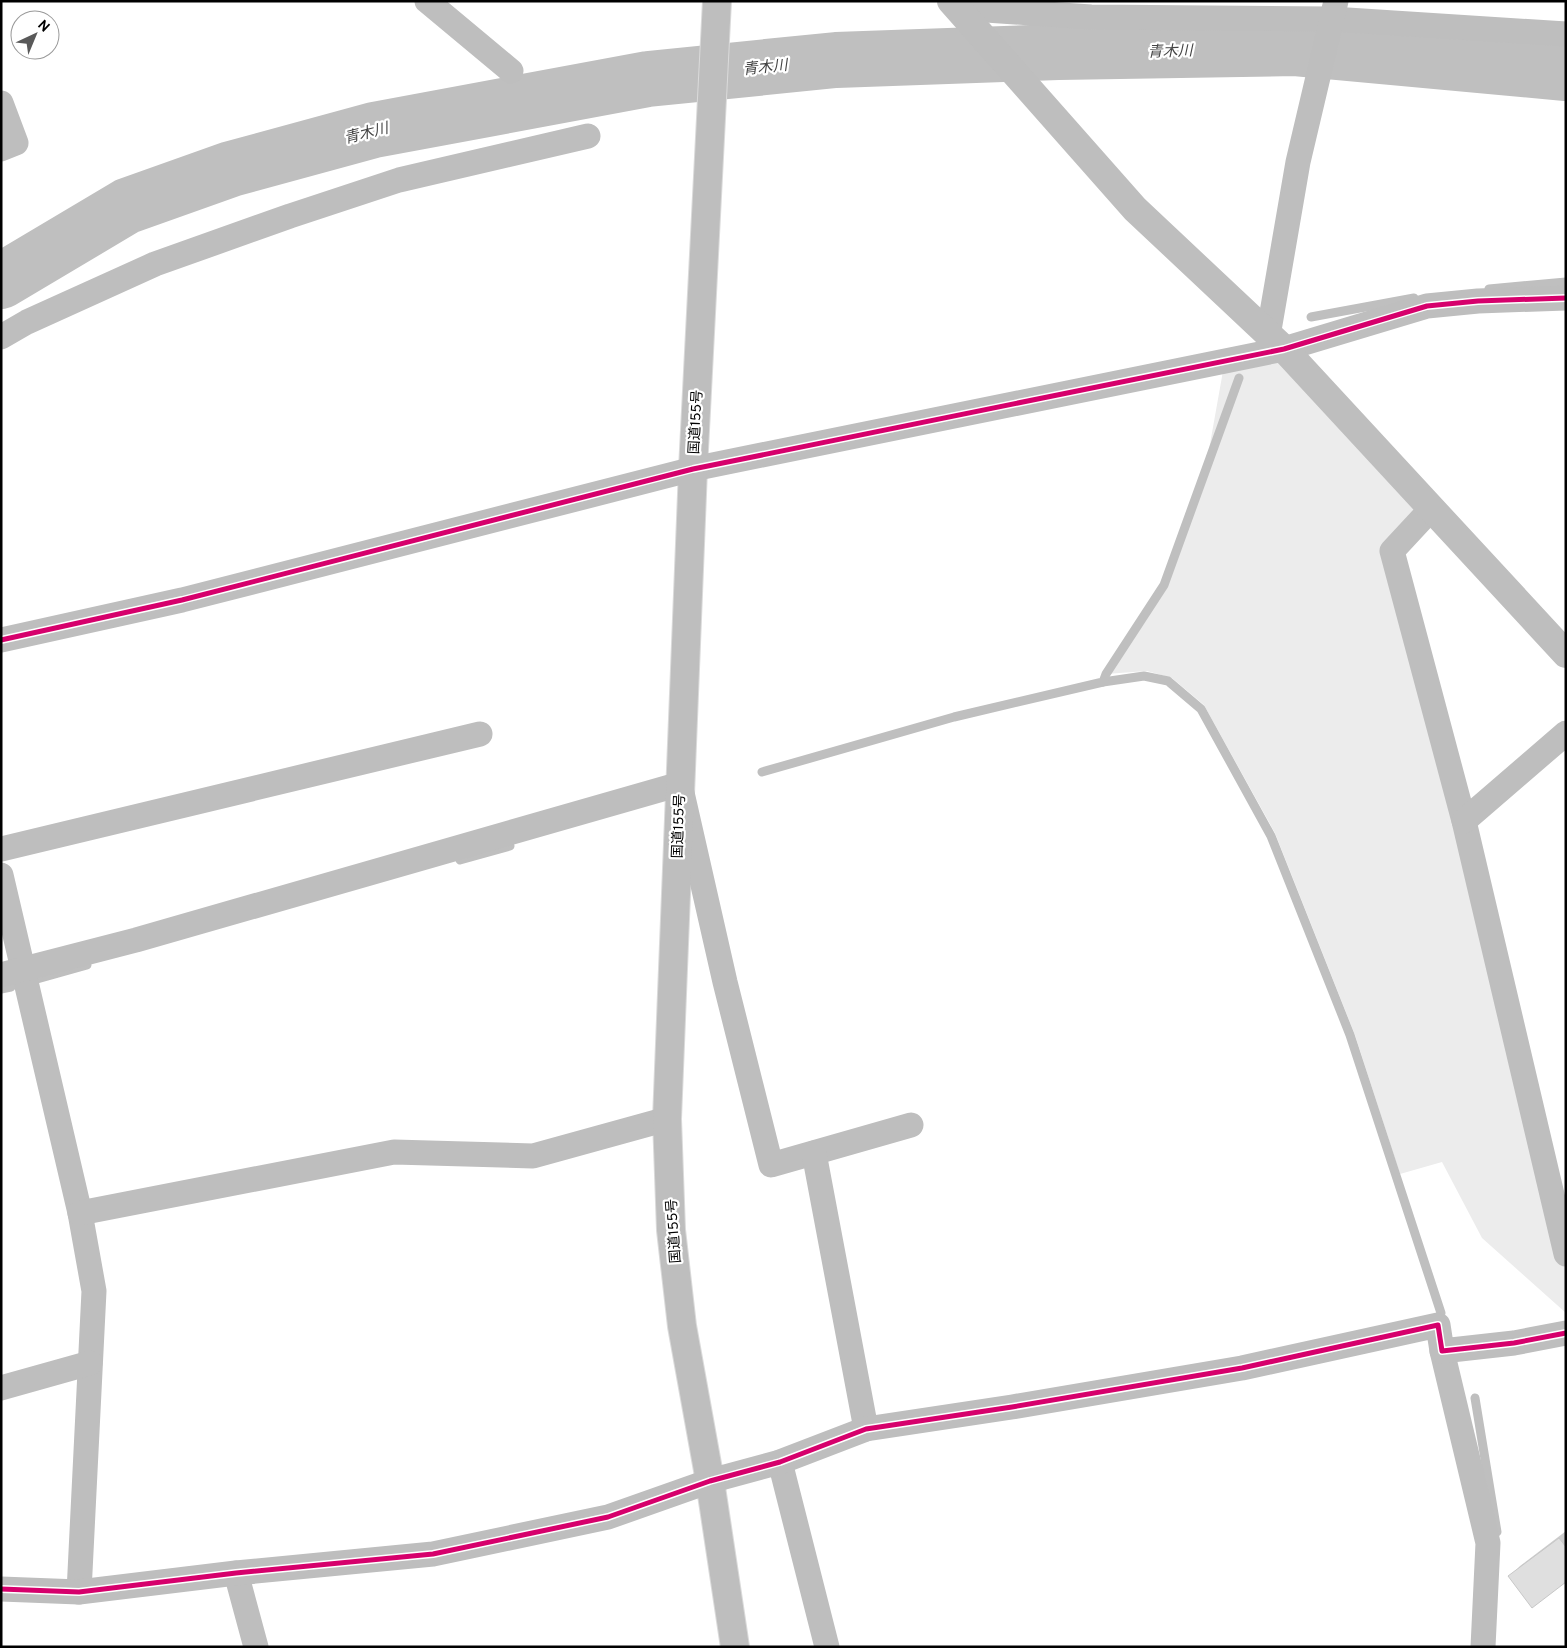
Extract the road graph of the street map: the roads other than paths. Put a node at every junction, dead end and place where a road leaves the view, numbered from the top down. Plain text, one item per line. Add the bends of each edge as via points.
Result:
1 (426, 1) edge
2 (717, 1) edge
3 (959, 10) edge
4 (1334, 10) edge
5 (1566, 34) edge
6 (511, 71) dead end
7 (1, 103) edge
8 (588, 136) dead end
9 (1, 150) edge
10 (1566, 298) edge
11 (1, 338) edge
12 (1276, 342) junction
13 (693, 469) junction
14 (1431, 509) junction
15 (1, 640) edge
16 (1566, 654) edge
17 (1566, 732) edge
18 (480, 734) dead end
19 (680, 784) junction
20 (1464, 821) junction
21 (1, 849) edge
22 (1, 875) edge
23 (12, 972) edge
24 (667, 1119) junction
25 (911, 1125) dead end
26 (814, 1153) junction
27 (80, 1212) junction
28 (1566, 1254) edge
29 (1566, 1333) edge
30 (1442, 1351) junction
31 (90, 1362) junction
32 (1, 1388) edge
33 (866, 1428) junction
34 (780, 1462) junction
35 (710, 1480) junction
36 (236, 1573) junction
37 (1, 1589) edge
38 (79, 1592) junction
39 (256, 1647) edge
40 (735, 1647) edge
41 (827, 1647) edge
42 (1483, 1647) edge

1 - 6 street
2 - 13 main road, 国道155号
3 - 4 street via 1092,17
3 - 12 main road via 1135,209
4 - 5 street
4 - 12 street via 1298,162
7 - 9 street via 16,143
8 - 11 street via 399,180 299,213 155,264 27,322
10 - 12 street via 1427,306
12 - 13 street
12 - 14 main road
13 - 15 street via 192,597
13 - 19 main road, 国道155号
14 - 16 main road
14 - 20 street via 1392,551
17 - 20 street
18 - 21 street
19 - 23 street via 136,940
19 - 24 main road, 国道155号
19 - 26 street via 771,1165
20 - 28 street
22 - 23 street
23 - 27 street
24 - 27 street via 533,1156 394,1152
24 - 35 main road, 国道155号 via 671,1230 682,1326
25 - 26 street
26 - 33 street
27 - 31 street via 94,1291
29 - 30 street
30 - 33 street via 1438,1324 1242,1368 1021,1406
30 - 42 street via 1488,1543
31 - 32 street
31 - 38 street
33 - 34 street
34 - 35 street
34 - 41 street
35 - 36 street via 608,1517 433,1554
35 - 40 main road, 国道155号
36 - 38 street
36 - 39 street
37 - 38 street

